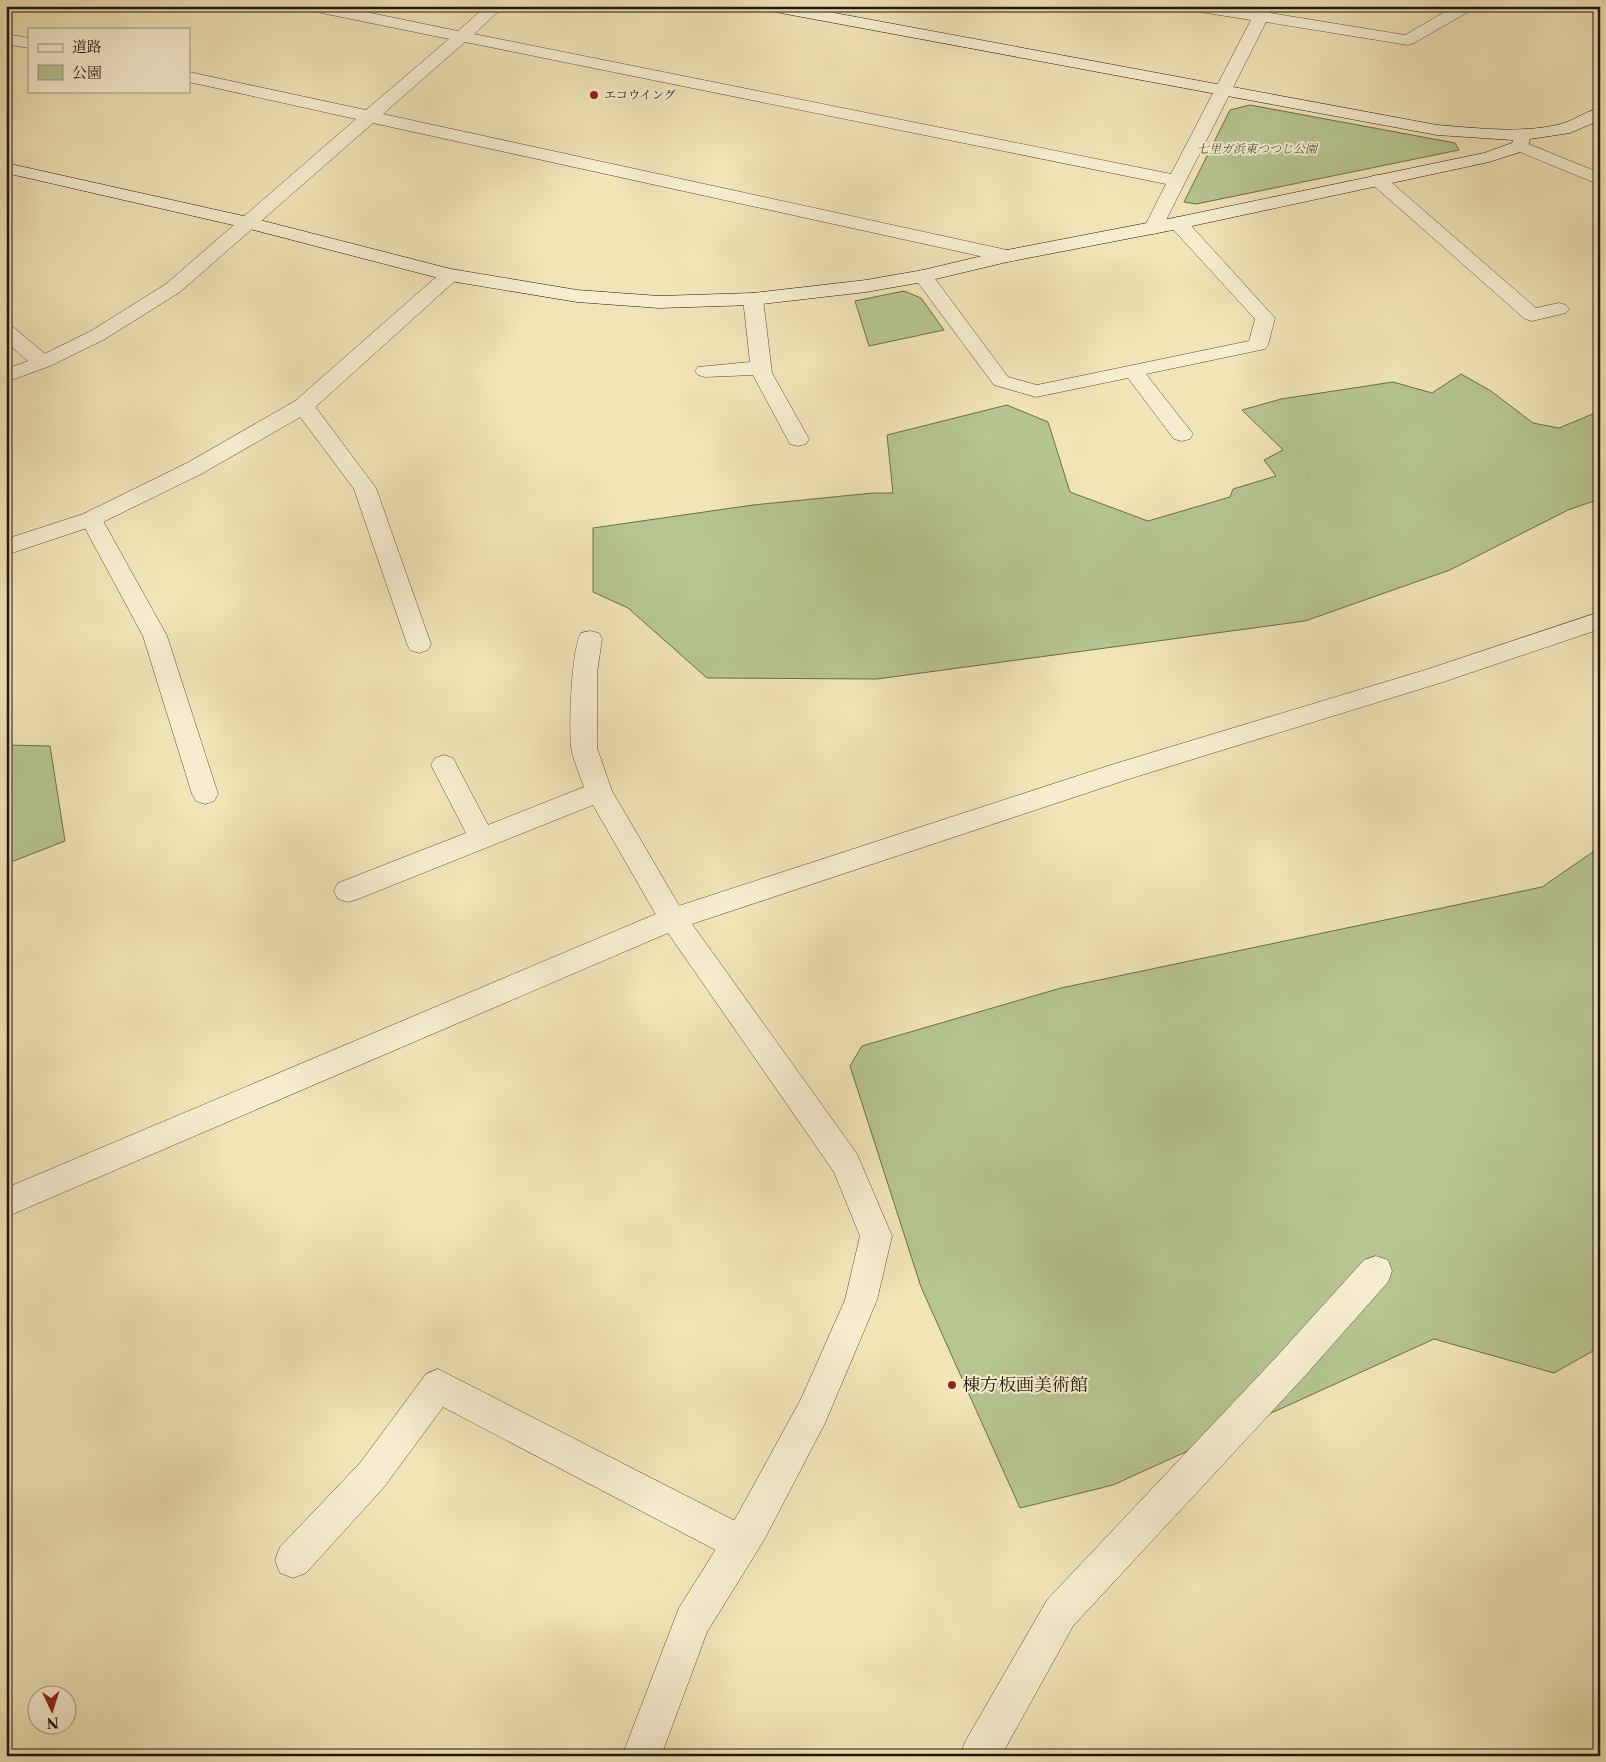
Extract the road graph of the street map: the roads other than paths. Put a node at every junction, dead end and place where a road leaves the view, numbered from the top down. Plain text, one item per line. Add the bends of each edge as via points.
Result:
1 (312, 6) edge
2 (496, 6) edge
3 (770, 6) edge
4 (1194, 6) edge
5 (1467, 6) edge
6 (1263, 12) edge
7 (462, 35) junction
8 (6, 39) edge
9 (28, 44) edge
10 (190, 78) edge
11 (1223, 90) junction
12 (1600, 113) edge
13 (370, 116) junction
14 (1521, 140) junction
15 (6, 168) edge
16 (1378, 180) junction
17 (1600, 180) edge
18 (1178, 181) junction
19 (248, 223) junction
20 (1178, 224) junction
21 (1153, 228) junction
22 (1007, 256) junction
23 (450, 275) junction
24 (923, 276) junction
25 (753, 299) junction
26 (1559, 309) dead end
27 (6, 331) edge
28 (43, 362) junction
29 (762, 368) junction
30 (705, 370) dead end
31 (1133, 371) junction
32 (6, 376) edge
33 (303, 406) junction
34 (1182, 434) dead end
35 (798, 439) dead end
36 (91, 519) junction
37 (6, 547) edge
38 (1600, 620) edge
39 (590, 639) dead end
40 (419, 644) dead end
41 (444, 765) dead end
42 (598, 792) junction
43 (204, 794) dead end
44 (482, 838) junction
45 (348, 891) dead end
46 (673, 919) junction
47 (6, 1203) edge
48 (1376, 1271) dead end
49 (740, 1543) junction
50 (293, 1560) dead end
51 (641, 1756) edge
52 (979, 1756) edge

1 - 7 street
2 - 7 street
3 - 11 street
4 - 6 street
5 - 6 street via 1408,40
6 - 11 street
7 - 13 street
7 - 18 street
8 - 9 street
10 - 13 street
11 - 14 street via 1436,130
11 - 18 street
12 - 14 street via 1580,123
13 - 19 street
13 - 22 street
14 - 16 street via 1489,157
14 - 17 street
15 - 19 street
16 - 20 street
16 - 26 street via 1532,315
18 - 21 street
19 - 23 street
19 - 28 street via 173,288 98,335
20 - 21 street
20 - 31 street via 1264,318 1258,345
21 - 22 street
22 - 24 street
23 - 25 street via 577,296 660,302
23 - 33 street
24 - 25 street via 857,288
24 - 31 street via 1001,381 1036,391
25 - 29 street
27 - 28 street
28 - 32 street
29 - 30 street
29 - 35 street
31 - 34 street
33 - 36 street via 196,468
33 - 40 street via 365,488
36 - 37 street
36 - 43 street via 155,636
38 - 46 street via 1434,676 1114,774
39 - 42 street via 584,673 584,748
41 - 44 street
42 - 44 street
42 - 46 street
44 - 45 street
46 - 47 street
46 - 49 street via 846,1164 876,1236 861,1300 813,1411
48 - 52 street via 1060,1613
49 - 50 street via 438,1386 372,1475
49 - 51 street via 692,1621

